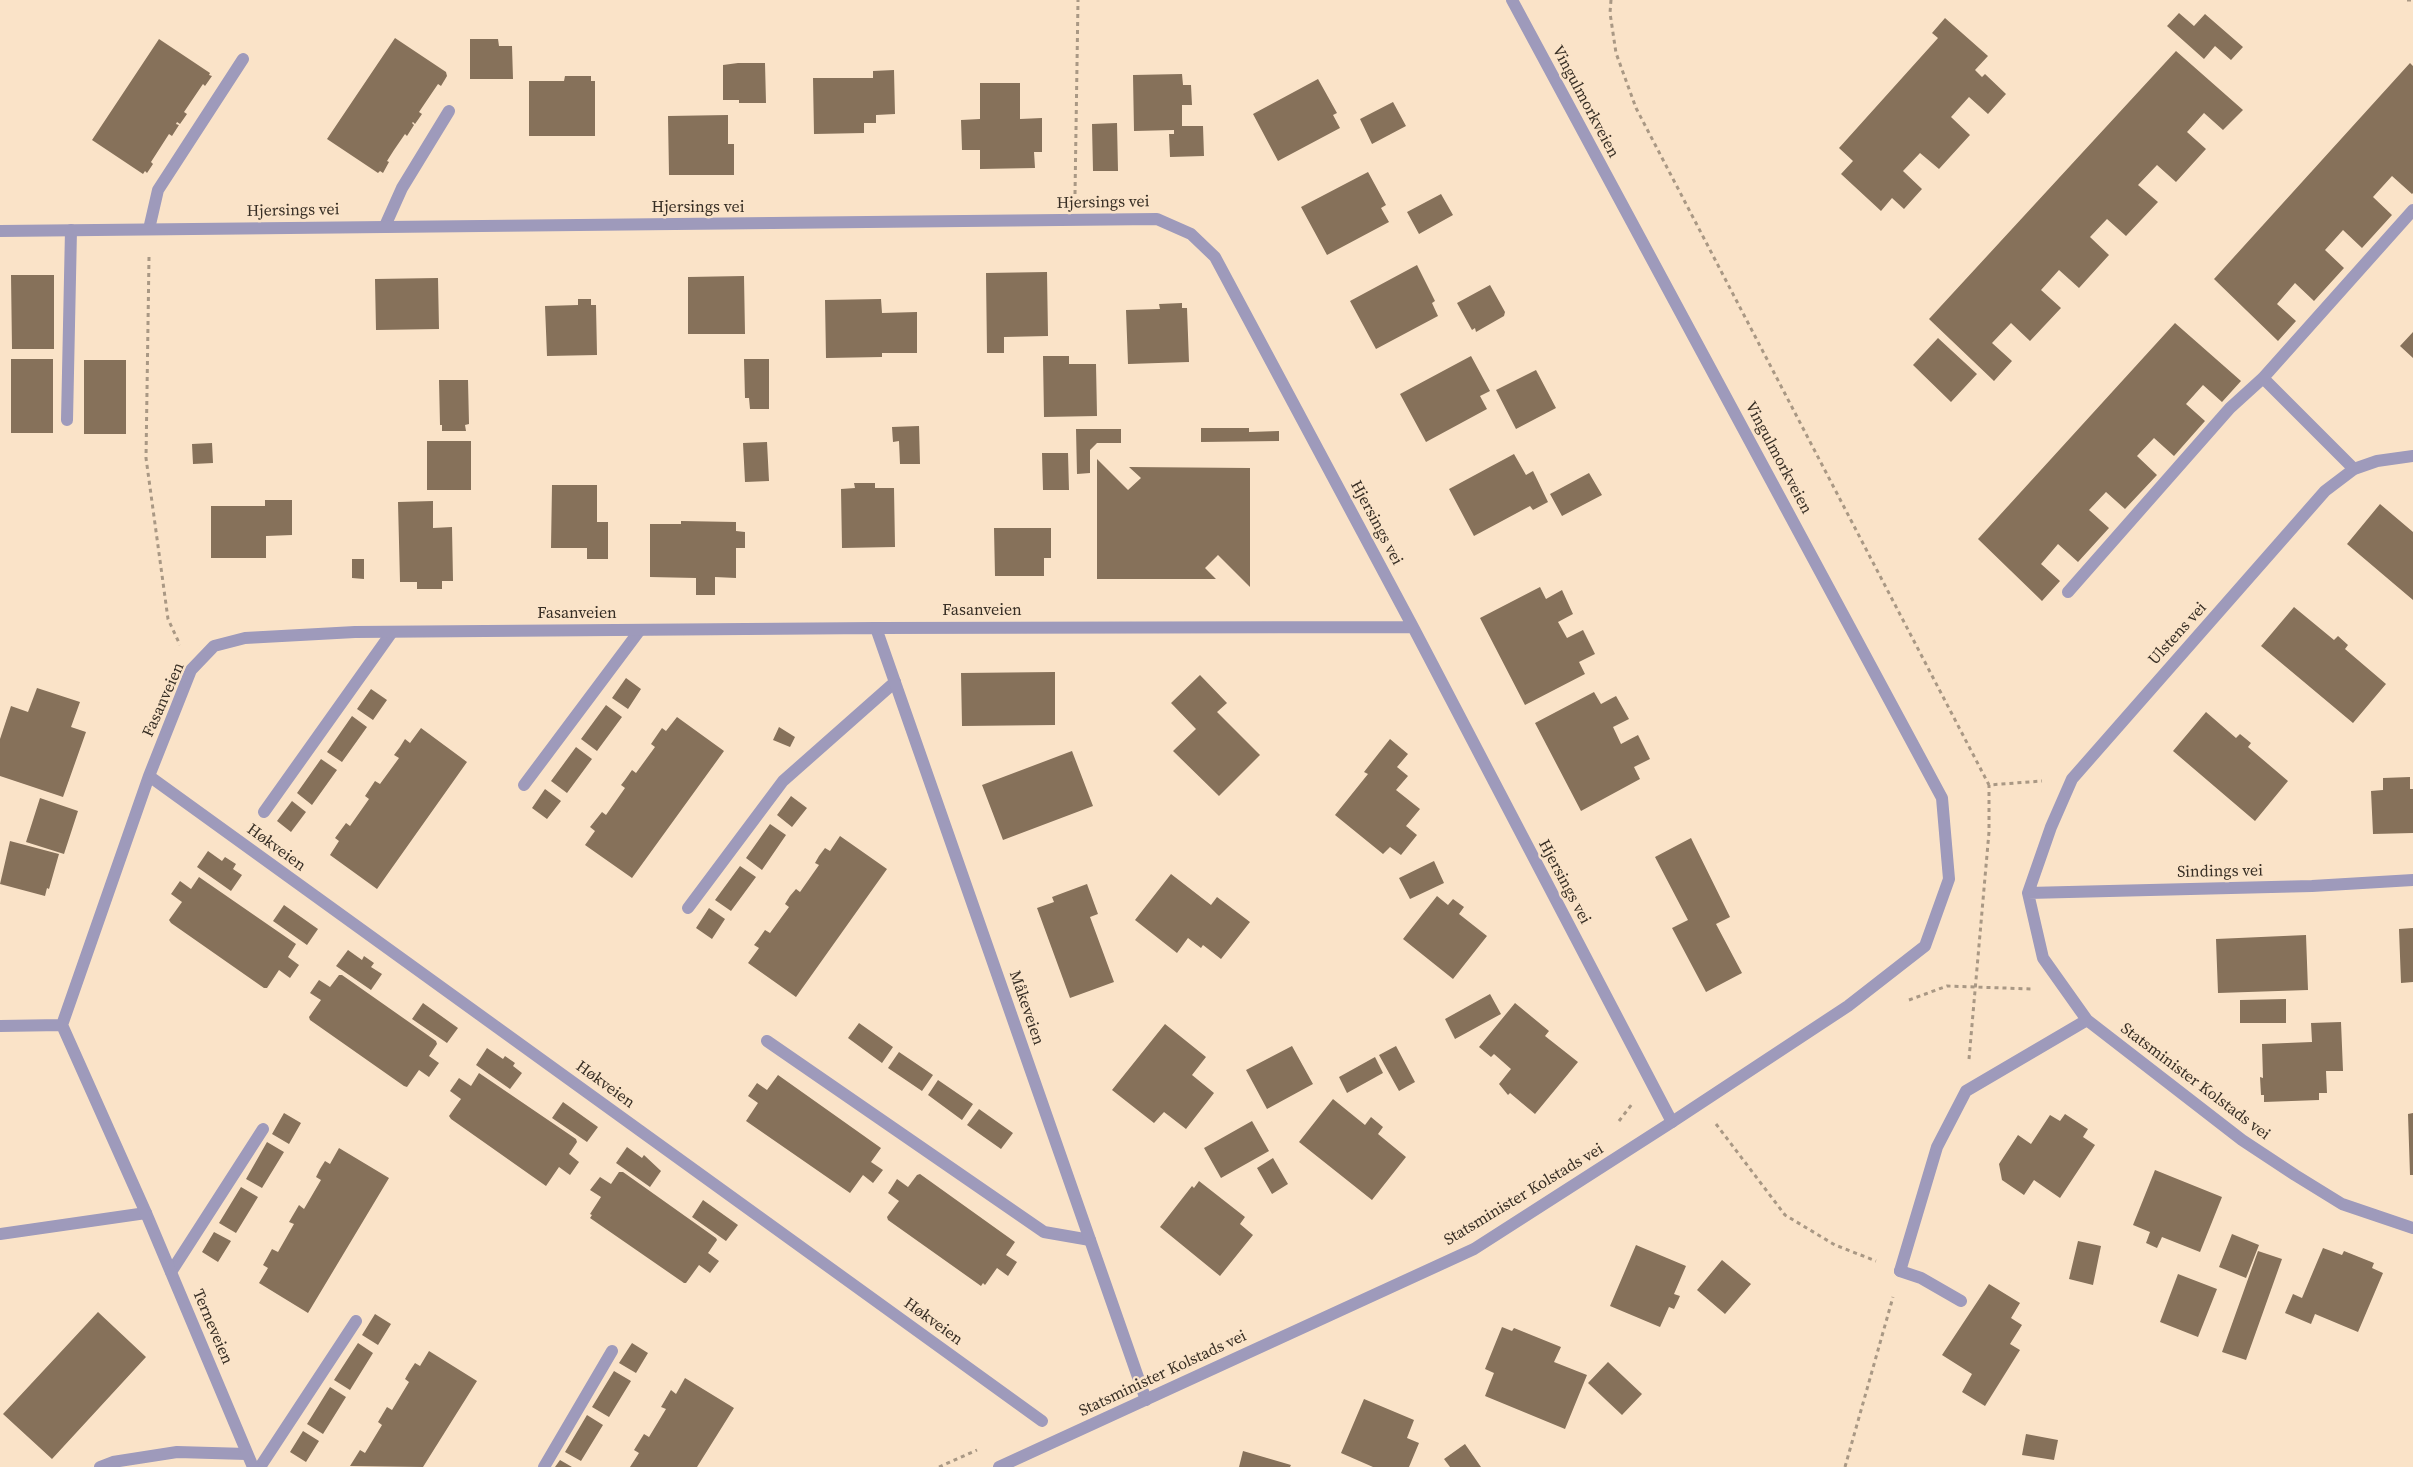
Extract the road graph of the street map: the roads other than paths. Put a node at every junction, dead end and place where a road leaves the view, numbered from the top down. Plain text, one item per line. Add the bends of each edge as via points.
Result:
1 (1512, 0) edge
2 (243, 59) dead end
3 (449, 111) dead end
4 (2413, 210) edge
5 (386, 226) junction
6 (149, 229) junction
7 (71, 230) junction
8 (0, 231) edge
9 (2263, 378) junction
10 (67, 420) dead end
11 (2413, 456) edge
12 (2354, 469) junction
13 (2068, 592) dead end
14 (1414, 627) junction
15 (876, 628) junction
16 (640, 630) junction
17 (392, 632) junction
18 (895, 682) junction
19 (149, 776) junction
20 (524, 785) dead end
21 (264, 812) dead end
22 (2413, 880) edge
23 (2028, 893) junction
24 (688, 908) dead end
25 (1925, 946) joint
26 (2087, 1020) junction
27 (62, 1025) junction
28 (0, 1026) edge
29 (767, 1040) dead end
30 (1672, 1122) junction
31 (262, 1129) dead end
32 (146, 1213) junction
33 (2413, 1228) edge
34 (0, 1234) edge
35 (1090, 1240) junction
36 (171, 1272) junction
37 (1961, 1301) dead end
38 (356, 1320) dead end
39 (612, 1351) dead end
40 (1146, 1400) junction
41 (1042, 1420) dead end
42 (247, 1454) junction
43 (100, 1467) edge
44 (253, 1467) edge
45 (260, 1467) edge
46 (544, 1467) edge
47 (999, 1467) edge

1 - 25 street, Vingulmorkveien via 1942,798 1949,879
2 - 6 street via 158,190
3 - 5 street via 402,188
4 - 9 street
5 - 6 street, Hjersings vei
5 - 14 street, Hjersings vei via 1157,219 1191,234 1215,257
6 - 7 street, Hjersings vei
7 - 8 street, Hjersings vei
7 - 10 street
9 - 12 street
9 - 13 street via 2230,408
11 - 12 street, Ulstens vei via 2377,461
12 - 23 street, Ulstens vei via 2325,491 2072,778
14 - 15 street, Fasanveien
14 - 30 street, Hjersings vei
15 - 16 street, Fasanveien
15 - 18 street, Måkeveien
16 - 17 street, Fasanveien
16 - 20 street
17 - 19 street, Fasanveien via 245,638 214,646 191,670
17 - 21 street
18 - 24 street via 782,781
18 - 35 street, Måkeveien
19 - 27 street, Fasanveien
19 - 41 street, Høkveien
22 - 23 street, Sindings vei via 2312,886
23 - 26 street, Statsminister Kolstads vei via 2044,958
25 - 30 street, Statsminister Kolstads vei via 1848,1006
26 - 33 street, Statsminister Kolstads vei via 2242,1140 2295,1175 2342,1204
26 - 37 street via 1966,1091 1937,1147 1900,1271 1921,1278
27 - 28 street
27 - 32 street, Terneveien
29 - 35 street via 1044,1232
30 - 40 street, Statsminister Kolstads vei via 1474,1249
31 - 36 street
32 - 34 street
32 - 36 street, Terneveien
35 - 40 street, Måkeveien
36 - 42 street, Terneveien
38 - 45 street
39 - 46 street
40 - 47 street, Statsminister Kolstads vei
42 - 43 street via 177,1452
42 - 44 street, Terneveien

